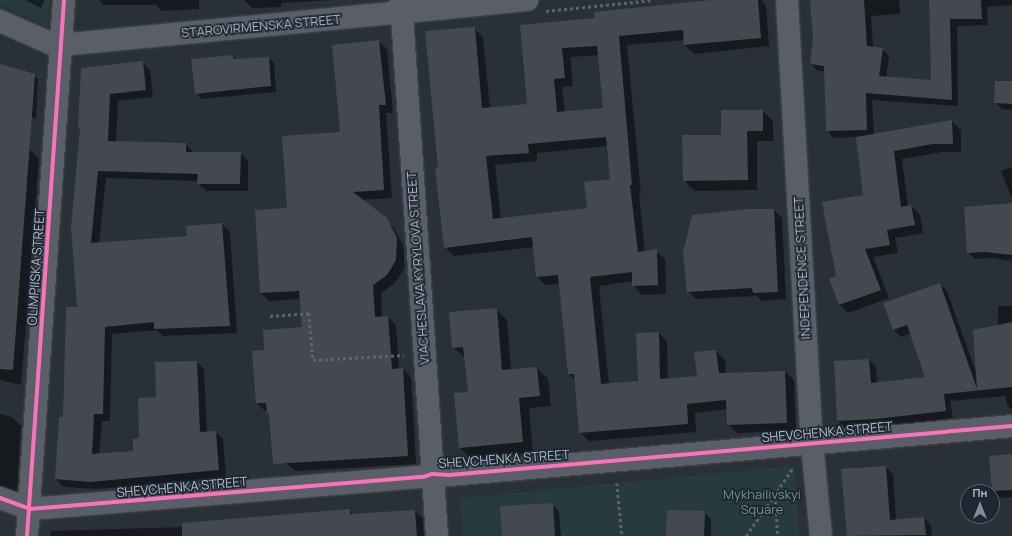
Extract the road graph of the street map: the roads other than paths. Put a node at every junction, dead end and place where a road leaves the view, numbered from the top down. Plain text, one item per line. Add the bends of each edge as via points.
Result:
1 (64, 0) edge
2 (527, 0) edge
3 (787, 0) edge
4 (401, 5) edge
5 (0, 21) edge
6 (60, 45) junction
7 (1012, 426) edge
8 (812, 443) junction
9 (432, 474) junction
10 (0, 498) edge
11 (30, 509) junction
12 (27, 536) edge
13 (437, 536) edge
14 (821, 536) edge

1 - 6 street, OLIMPIISKA STREET
2 - 4 street, STAROVIRMENSKA STREET via 416,11
3 - 8 street, INDEPENDENCE STREET
4 - 6 street, STAROVIRMENSKA STREET via 390,14
4 - 9 street, VIACHESLAVA KYRYLOVA STREET
5 - 6 street, STAROVIRMENSKA STREET
6 - 11 street, OLIMPIISKA STREET
7 - 8 street, SHEVCHENKA STREET
8 - 9 street, SHEVCHENKA STREET via 449,475
8 - 14 street, INDEPENDENCE STREET
9 - 11 street, SHEVCHENKA STREET via 423,477
9 - 13 street, VIACHESLAVA KYRYLOVA STREET
10 - 11 street, SHEVCHENKA STREET
11 - 12 street, OLIMPIISKA STREET

